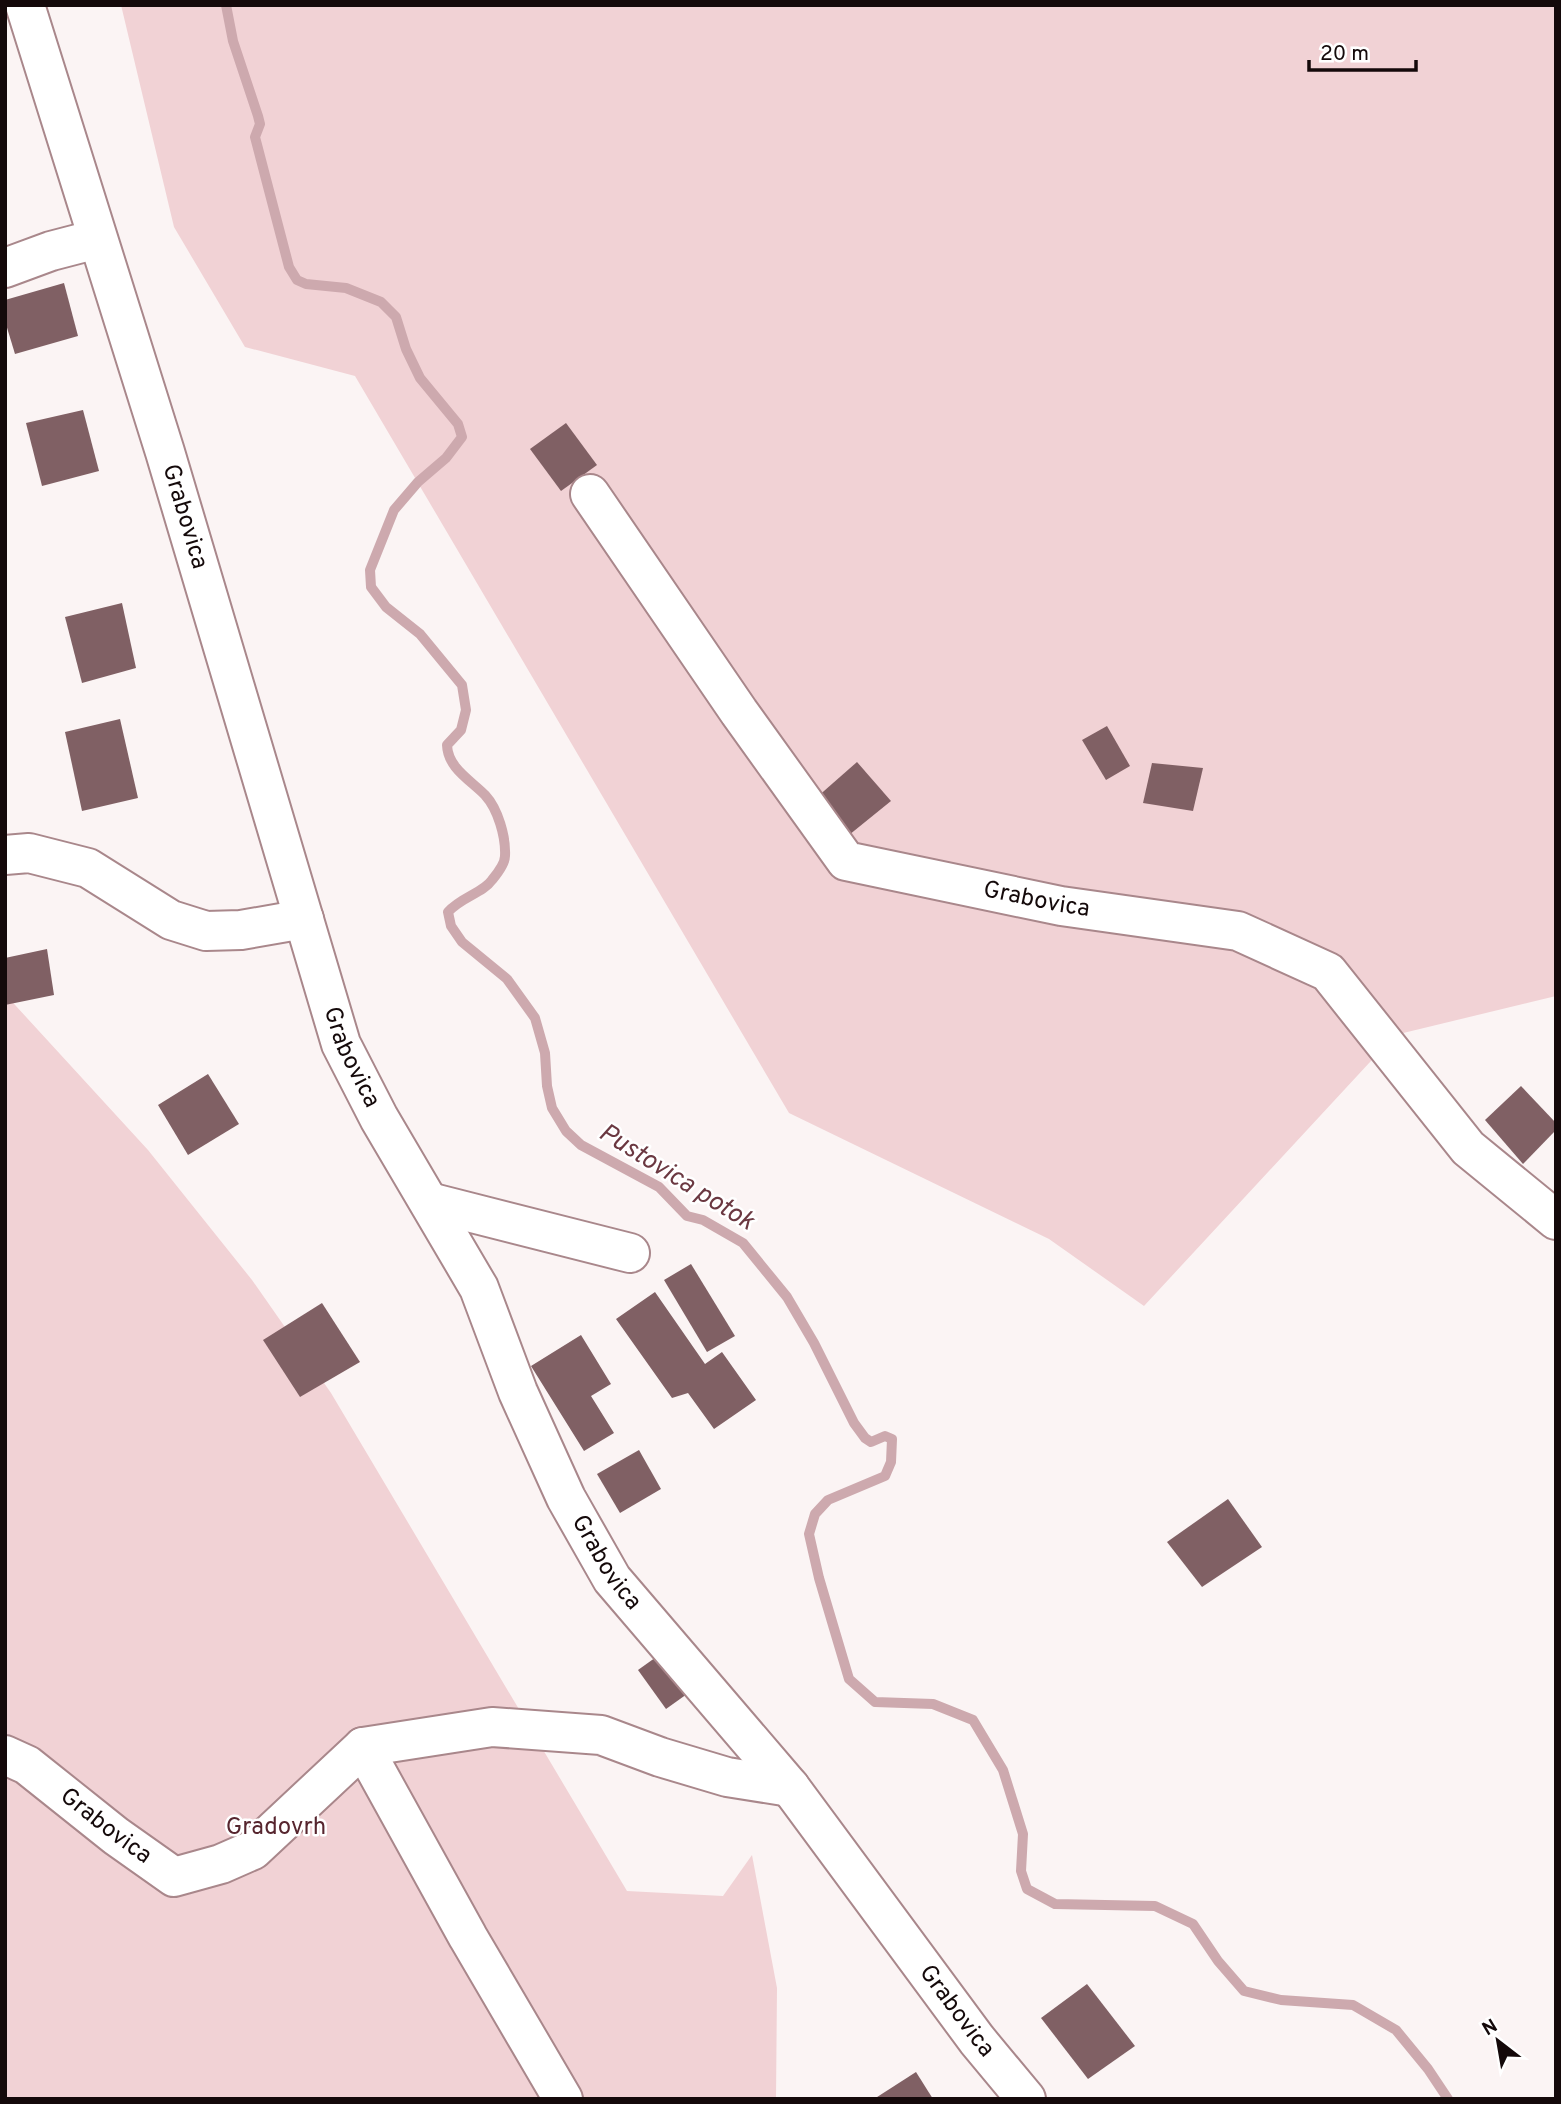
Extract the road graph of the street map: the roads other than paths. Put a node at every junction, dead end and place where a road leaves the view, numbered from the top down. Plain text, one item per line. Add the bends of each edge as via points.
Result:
1 (25, 5) edge
2 (97, 239) junction
3 (5, 268) edge
4 (590, 494) dead end
5 (5, 855) edge
6 (304, 919) junction
7 (429, 1202) junction
8 (1556, 1220) edge
9 (630, 1253) dead end
10 (363, 1747) junction
11 (5, 1755) edge
12 (790, 1787) junction
13 (563, 2099) edge
14 (1026, 2099) edge

1 - 2 street, Grabovica
2 - 3 street
2 - 6 street, Grabovica
4 - 8 street, Grabovica via 846,861 1062,906 1238,930 1328,972 1468,1148
5 - 6 street via 29,853 88,868 171,920 206,931
6 - 7 street, Grabovica via 341,1044
7 - 9 street
7 - 12 street, Grabovica via 479,1288 518,1392 566,1498 612,1579
10 - 11 street, Grabovica via 253,1850 174,1877 27,1765
10 - 12 street via 492,1727 601,1735 727,1777
10 - 13 street
12 - 14 street, Grabovica

